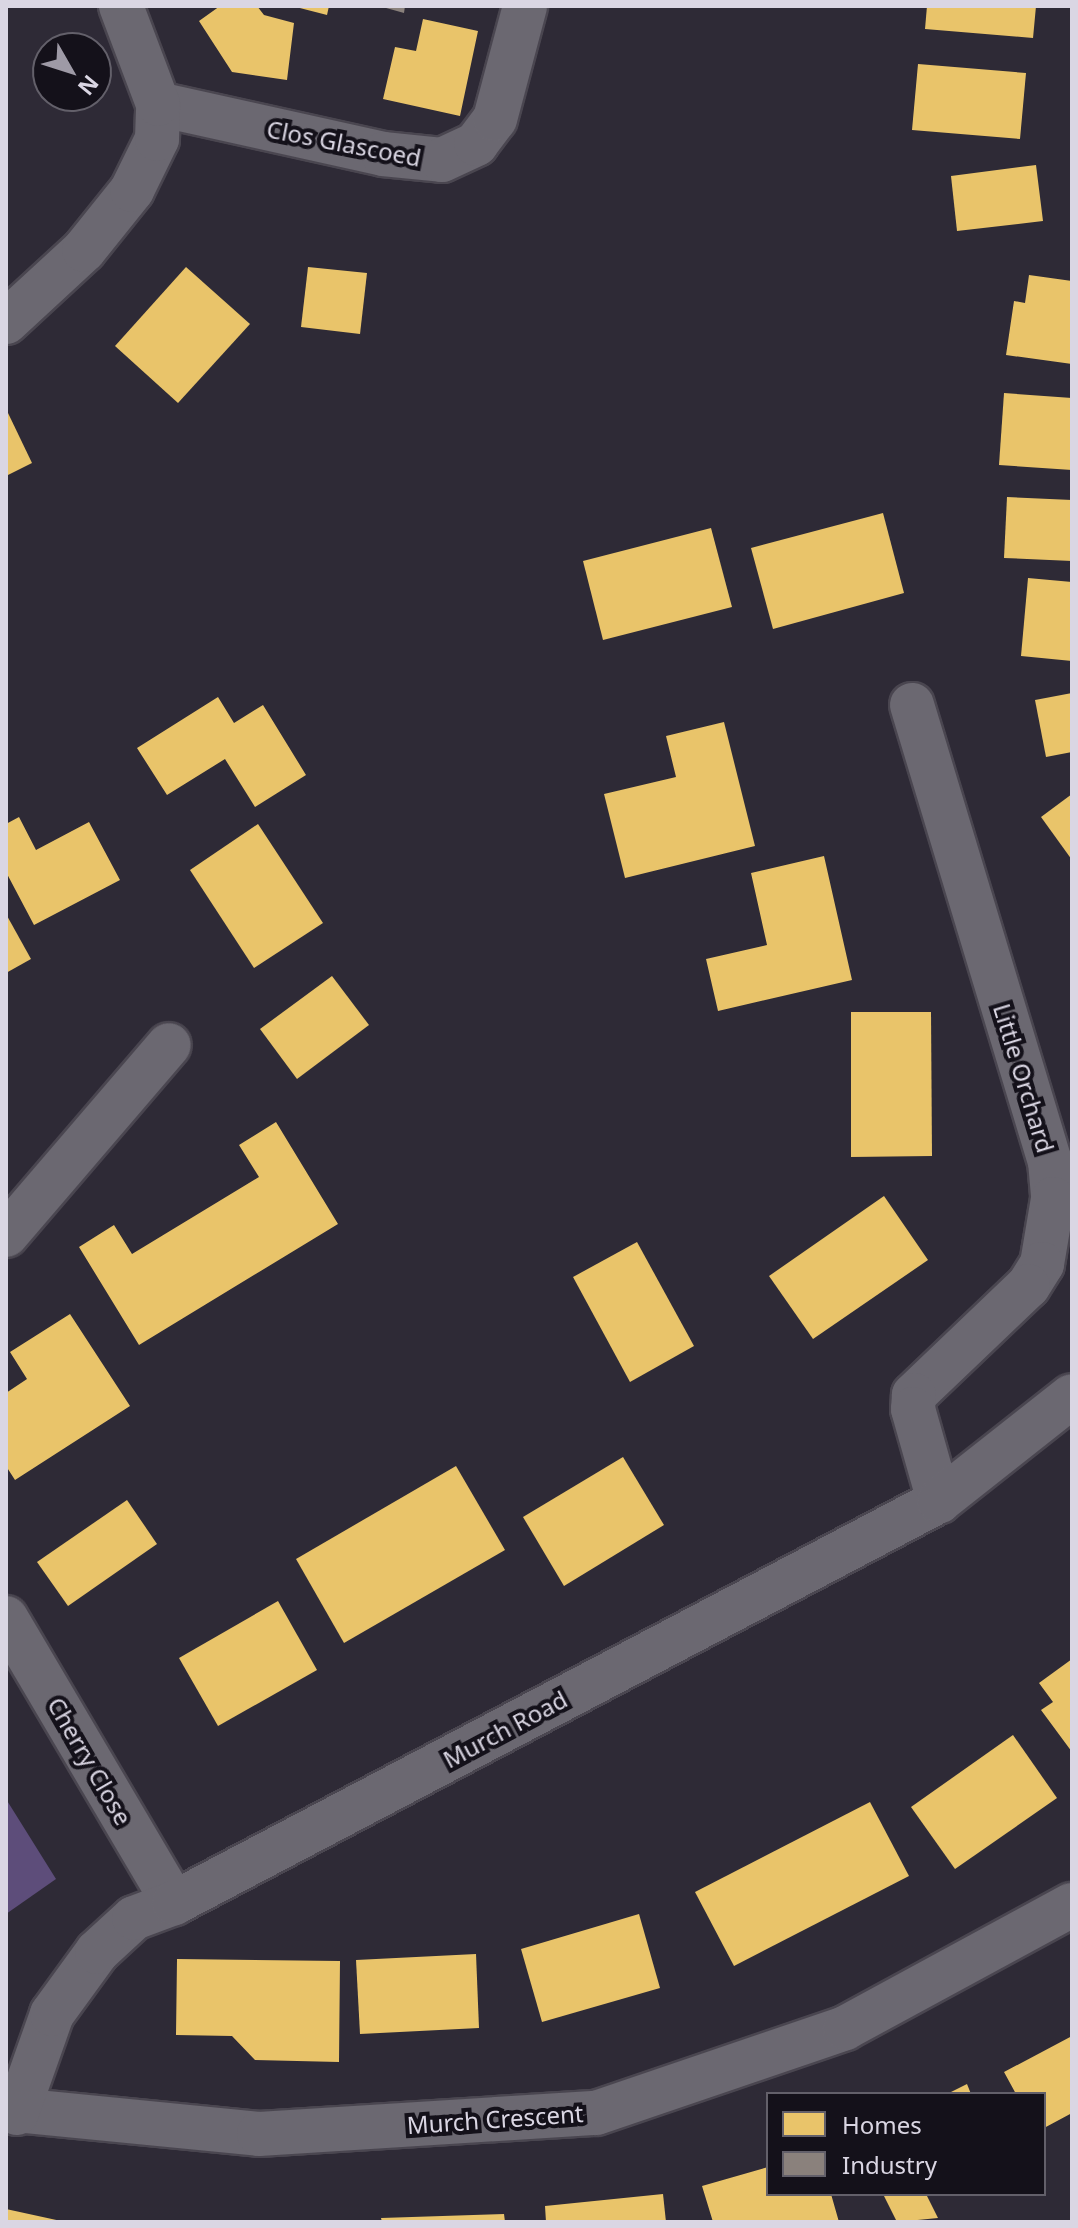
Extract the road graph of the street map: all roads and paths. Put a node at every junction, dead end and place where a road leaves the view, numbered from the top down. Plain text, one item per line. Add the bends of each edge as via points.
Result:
1 (121, 6) edge
2 (525, 6) edge
3 (158, 104) junction
4 (6, 322) edge
5 (912, 705) dead end
6 (169, 1045) dead end
7 (6, 1235) edge
8 (1072, 1396) edge
9 (939, 1501) junction
10 (6, 1618) edge
11 (174, 1903) junction
12 (1072, 1905) edge
13 (12, 2111) edge

1 - 3 street
2 - 3 street, Clos Glascoed via 495,119 476,144 442,160 383,154
3 - 4 street via 157,139 132,190 84,250
5 - 9 street, Little Orchard via 1050,1161 1053,1199 1042,1264 1028,1286 914,1395 913,1409
6 - 7 street
8 - 9 street, Murch Road
9 - 11 street, Murch Road
10 - 11 street, Cherry Close
11 - 13 street, Murch Road via 134,1918 97,1952 52,2014
12 - 13 street, Murch Crescent via 845,2028 596,2113 259,2134

